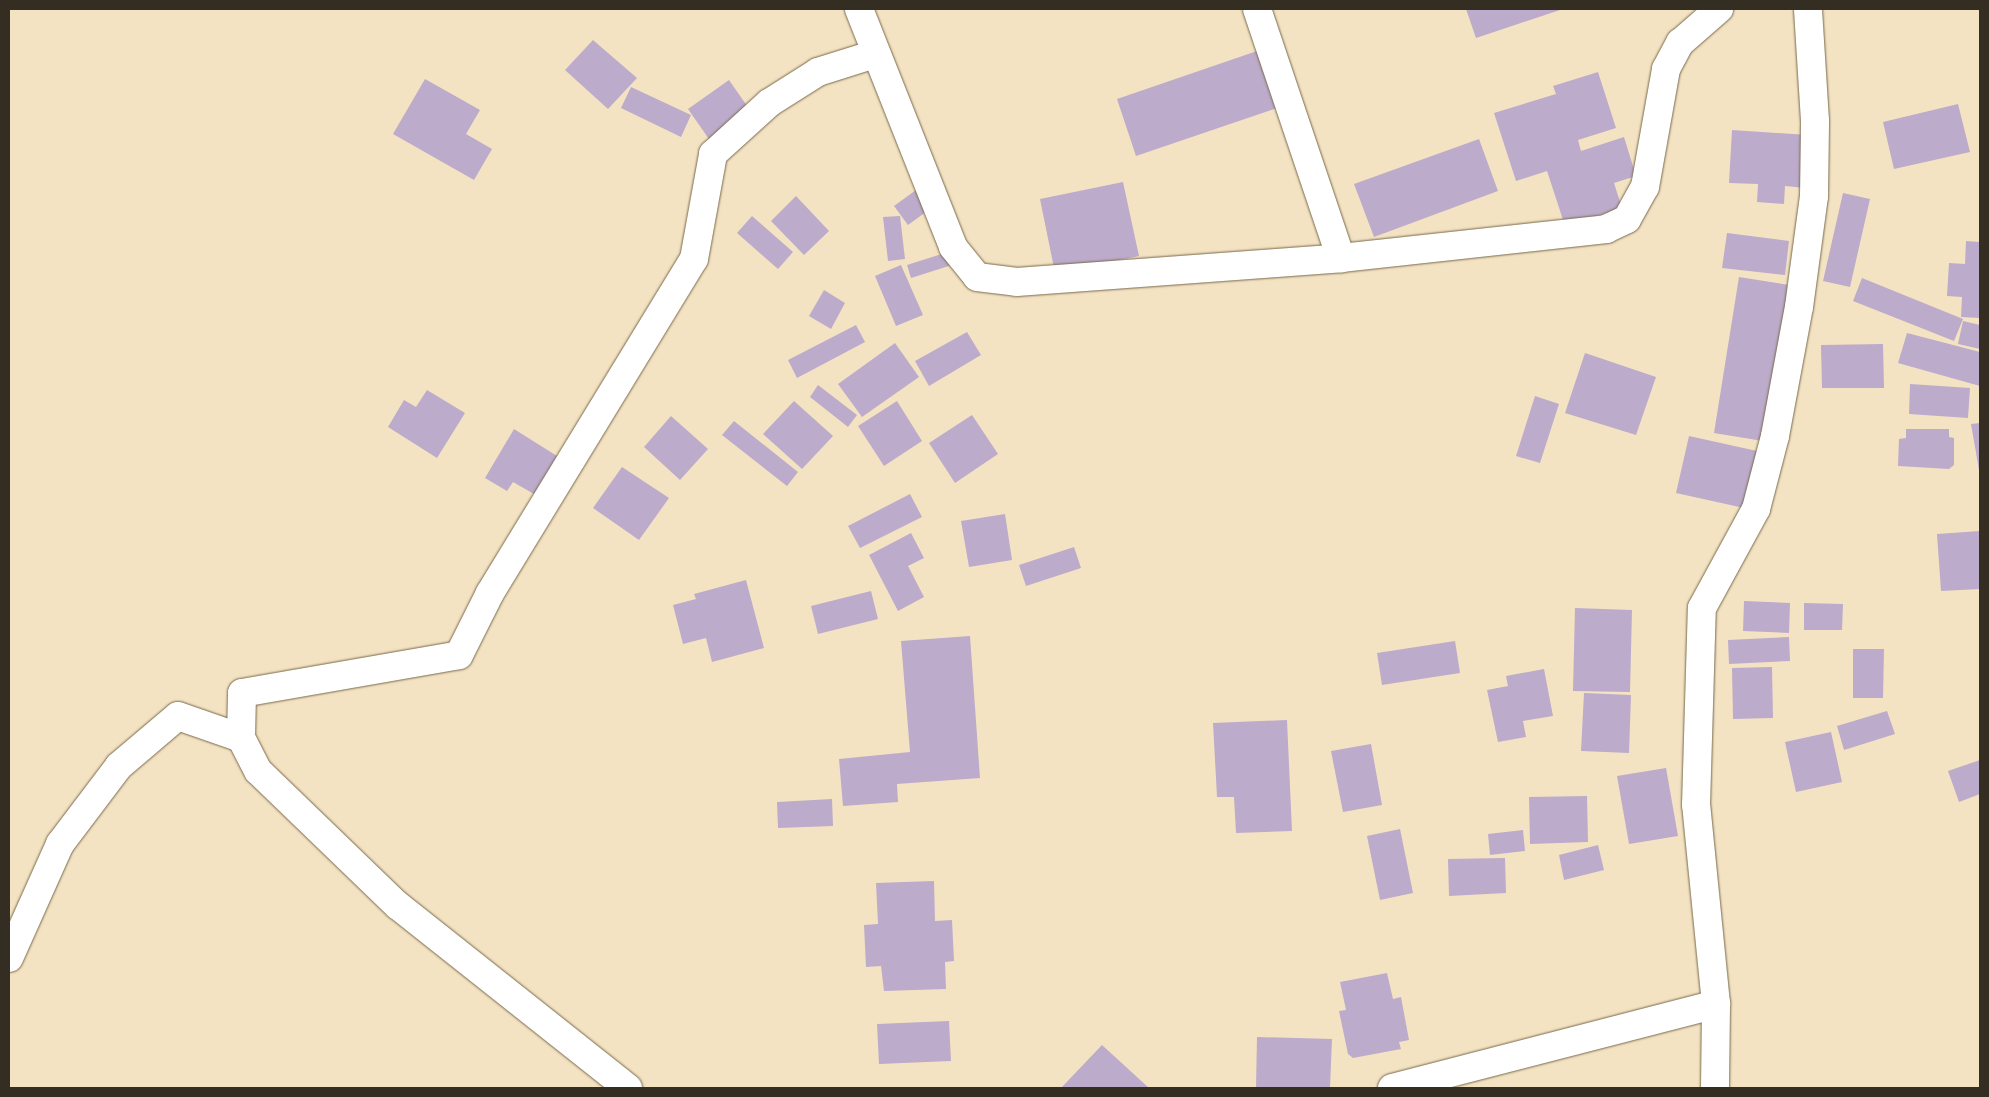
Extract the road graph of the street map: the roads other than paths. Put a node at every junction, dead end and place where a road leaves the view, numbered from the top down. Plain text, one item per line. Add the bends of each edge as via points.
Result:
1 (859, 9) edge
2 (1257, 9) edge
3 (1719, 9) edge
4 (1808, 9) edge
5 (875, 54) junction
6 (1341, 258) junction
7 (241, 738) junction
8 (9, 958) edge
9 (1716, 1004) junction
10 (628, 1088) edge
11 (1392, 1088) edge
12 (1715, 1088) edge

1 - 5 street
2 - 6 street
3 - 6 street via 1680,43 1666,68 1646,188 1627,219 1606,229
4 - 9 street via 1816,121 1814,196 1799,307 1775,436 1756,509 1702,608 1696,812
5 - 6 street via 953,247 977,277 1017,282
5 - 7 street via 818,72 769,103 713,154 694,259 490,593 458,655 242,693
7 - 8 street via 178,716 119,766 60,844
7 - 10 street via 258,771 398,906
9 - 11 street
9 - 12 street

